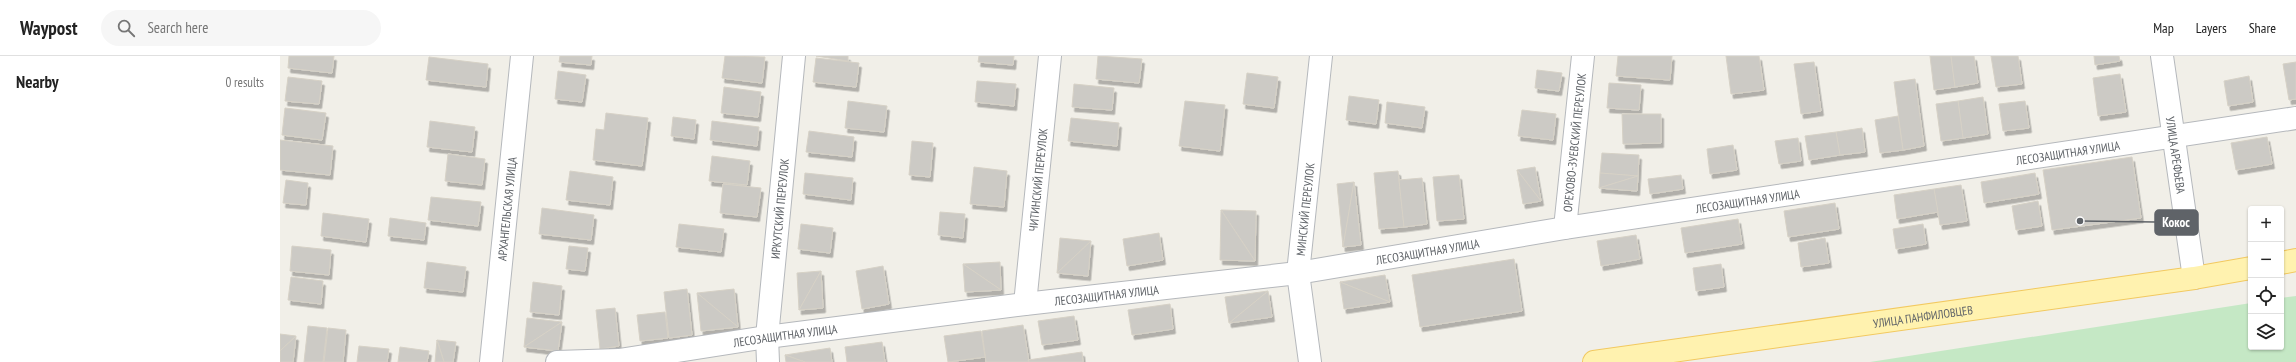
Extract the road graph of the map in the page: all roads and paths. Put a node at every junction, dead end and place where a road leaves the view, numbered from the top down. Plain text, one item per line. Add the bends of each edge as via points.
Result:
1 (522, 56) edge
2 (794, 56) edge
3 (1050, 56) edge
4 (1321, 56) edge
5 (1583, 56) edge
6 (2162, 56) edge
7 (2296, 118) edge
8 (2174, 136) junction
9 (1565, 228) junction
10 (2296, 260) edge
11 (2284, 262) edge
12 (2248, 269) edge
13 (1298, 273) junction
14 (2194, 278) junction
15 (1025, 304) junction
16 (767, 338) junction
17 (1646, 358) edge
18 (491, 362) edge
19 (557, 362) edge
20 (768, 362) edge
21 (1310, 362) edge
22 (1594, 362) edge

1 - 18 street, АРХАНГЕЛЬСКАЯ УЛИЦА
2 - 16 street, ИРКУТСКИЙ ПЕРЕУЛОК
3 - 15 street, ЧИТИНСКИЙ ПЕРЕУЛОК
4 - 13 street, МИНСКИЙ ПЕРЕУЛОК
5 - 9 street, ОРЕХОВО-ЗУЕВСКИЙ ПЕРЕУЛОК
6 - 8 street, УЛИЦА АРЕФЬЕВА
7 - 8 street, ЛЕСОЗАЩИТНАЯ УЛИЦА
8 - 9 street, ЛЕСОЗАЩИТНАЯ УЛИЦА
8 - 14 street, УЛИЦА АРЕФЬЕВА
9 - 13 street, ЛЕСОЗАЩИТНАЯ УЛИЦА
10 - 11 main road
12 - 14 main road, УЛИЦА ПАНФИЛОВЦЕВ
13 - 15 street, ЛЕСОЗАЩИТНАЯ УЛИЦА
13 - 21 street, МИНСКИЙ ПЕРЕУЛОК
14 - 17 main road, УЛИЦА ПАНФИЛОВЦЕВ
15 - 16 street, ЛЕСОЗАЩИТНАЯ УЛИЦА
16 - 19 street, ЛЕСОЗАЩИТНАЯ УЛИЦА via 619,360
16 - 20 street, ИРКУТСКИЙ ПЕРЕУЛОК
17 - 22 main road, УЛИЦА ПАНФИЛОВЦЕВ

